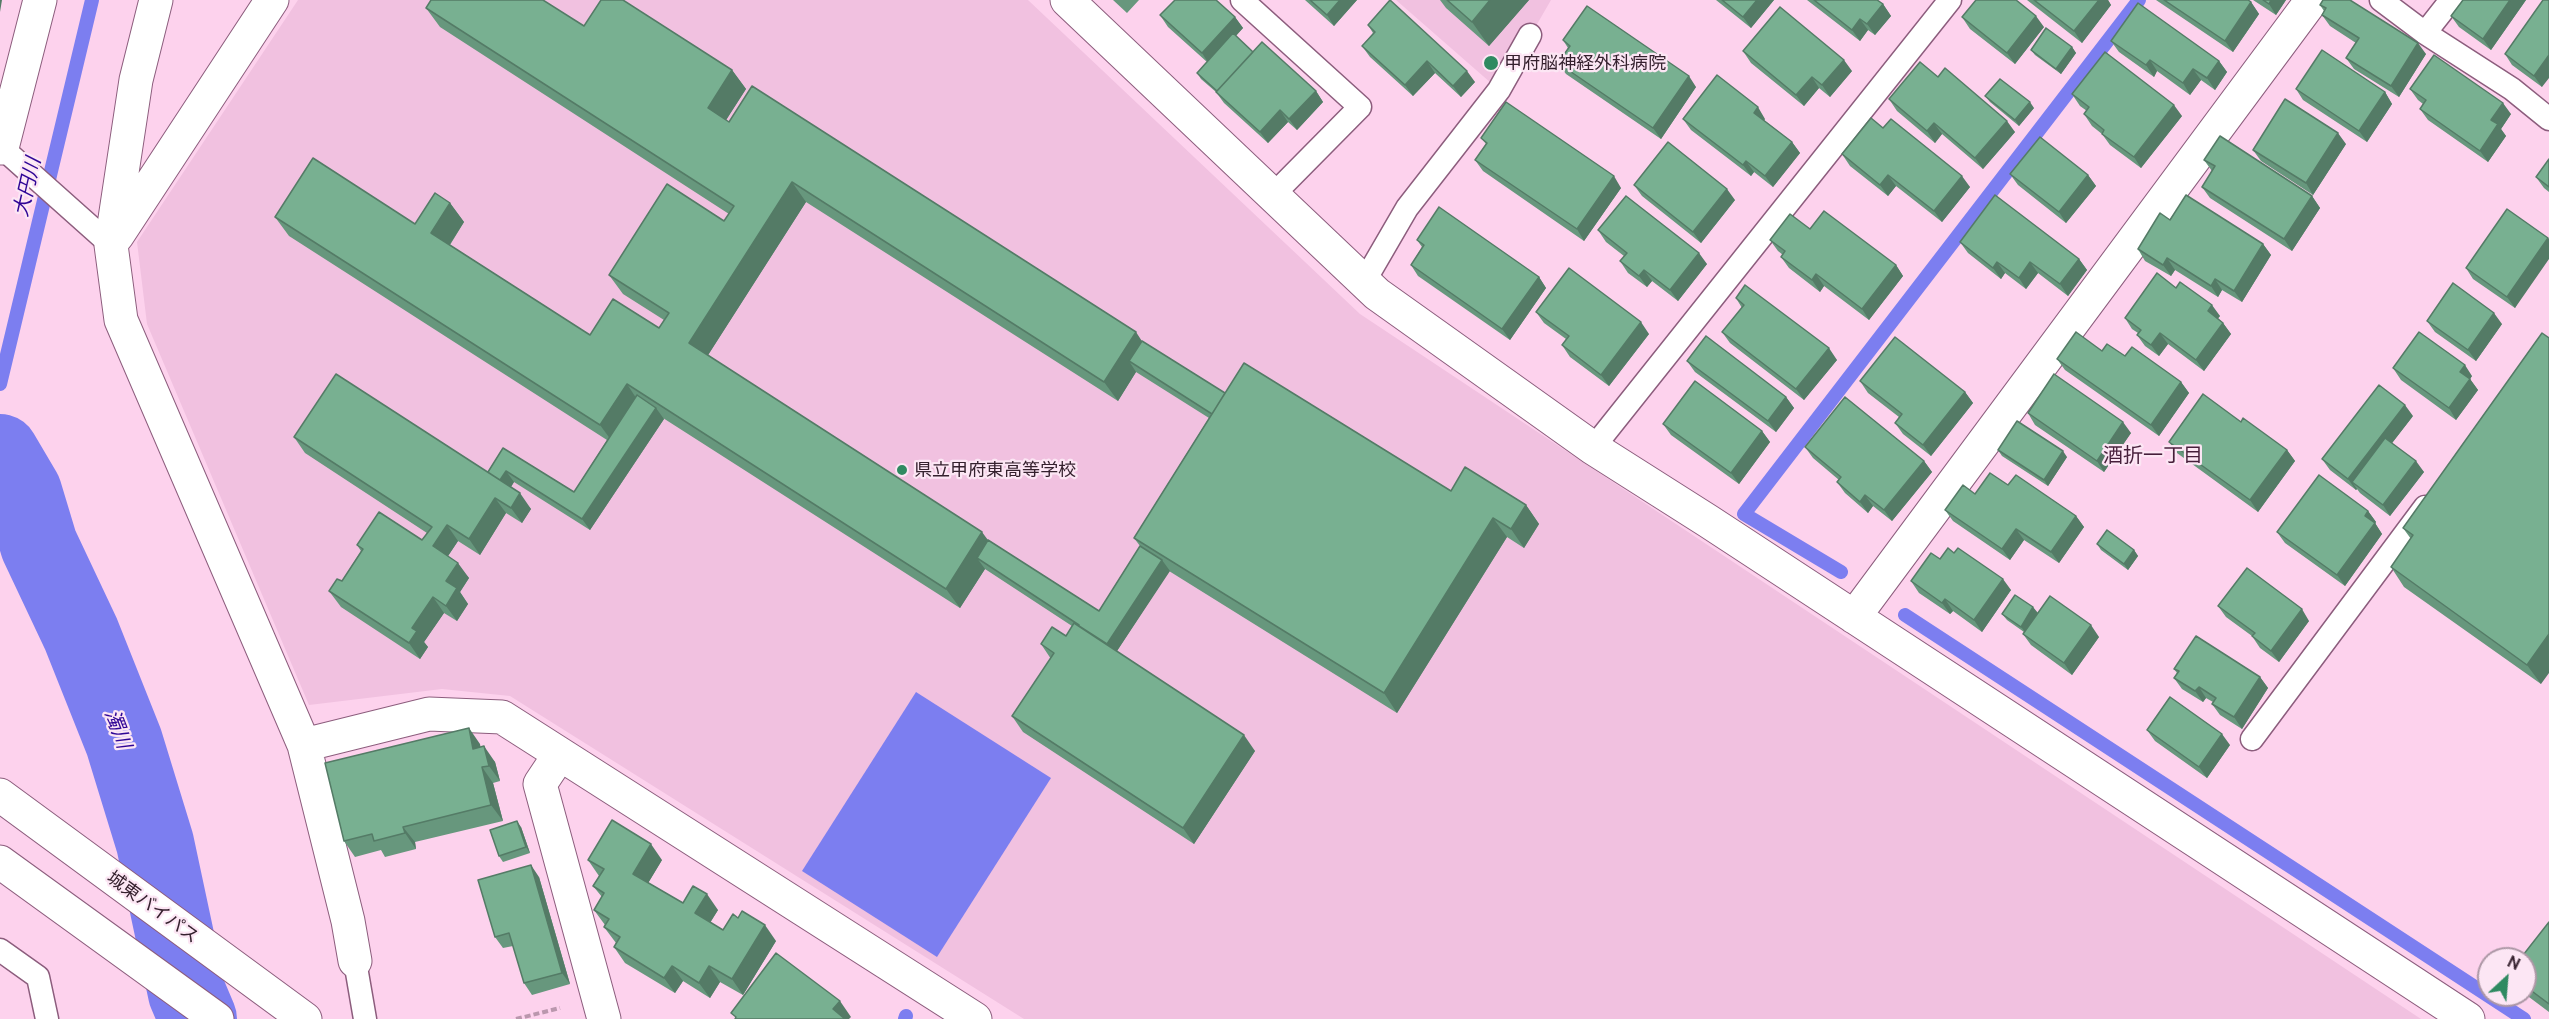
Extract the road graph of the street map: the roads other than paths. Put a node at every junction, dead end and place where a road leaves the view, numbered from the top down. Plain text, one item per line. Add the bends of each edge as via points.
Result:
1 (40, 0) edge
2 (156, 0) edge
3 (272, 0) edge
4 (1066, 0) edge
5 (1242, 0) edge
6 (1950, 0) edge
7 (2312, 0) edge
8 (2380, 0) edge
9 (2451, 0) edge
10 (2426, 33) junction
11 (1530, 35) dead end
12 (2549, 119) edge
13 (8, 153) edge
14 (1273, 195) junction
15 (111, 245) junction
16 (1364, 282) junction
17 (1593, 448) junction
18 (2436, 492) edge
19 (1854, 617) junction
20 (2252, 739) dead end
21 (304, 746) junction
22 (560, 754) junction
23 (0, 795) edge
24 (0, 862) edge
25 (0, 950) edge
26 (355, 962) joint
27 (601, 1008) edge
28 (47, 1019) edge
29 (217, 1019) edge
30 (305, 1019) edge
31 (365, 1019) edge
32 (975, 1019) edge
33 (2468, 1019) edge

1 - 13 main road
2 - 15 main road via 136,80
3 - 15 main road
4 - 14 main road
5 - 14 lane via 1360,107
6 - 17 lane
7 - 19 main road
8 - 10 lane
9 - 10 lane
10 - 12 lane via 2512,89
11 - 16 lane via 1499,90 1407,208
13 - 15 lane
14 - 16 main road
15 - 21 main road via 120,321
16 - 17 main road
17 - 19 main road
18 - 20 lane
19 - 33 main road
21 - 22 main road via 439,714 502,717
21 - 26 main road
22 - 27 main road via 540,784
22 - 32 main road
23 - 30 main road, 城東バイパス
24 - 29 main road
25 - 28 lane via 38,976
26 - 31 lane

